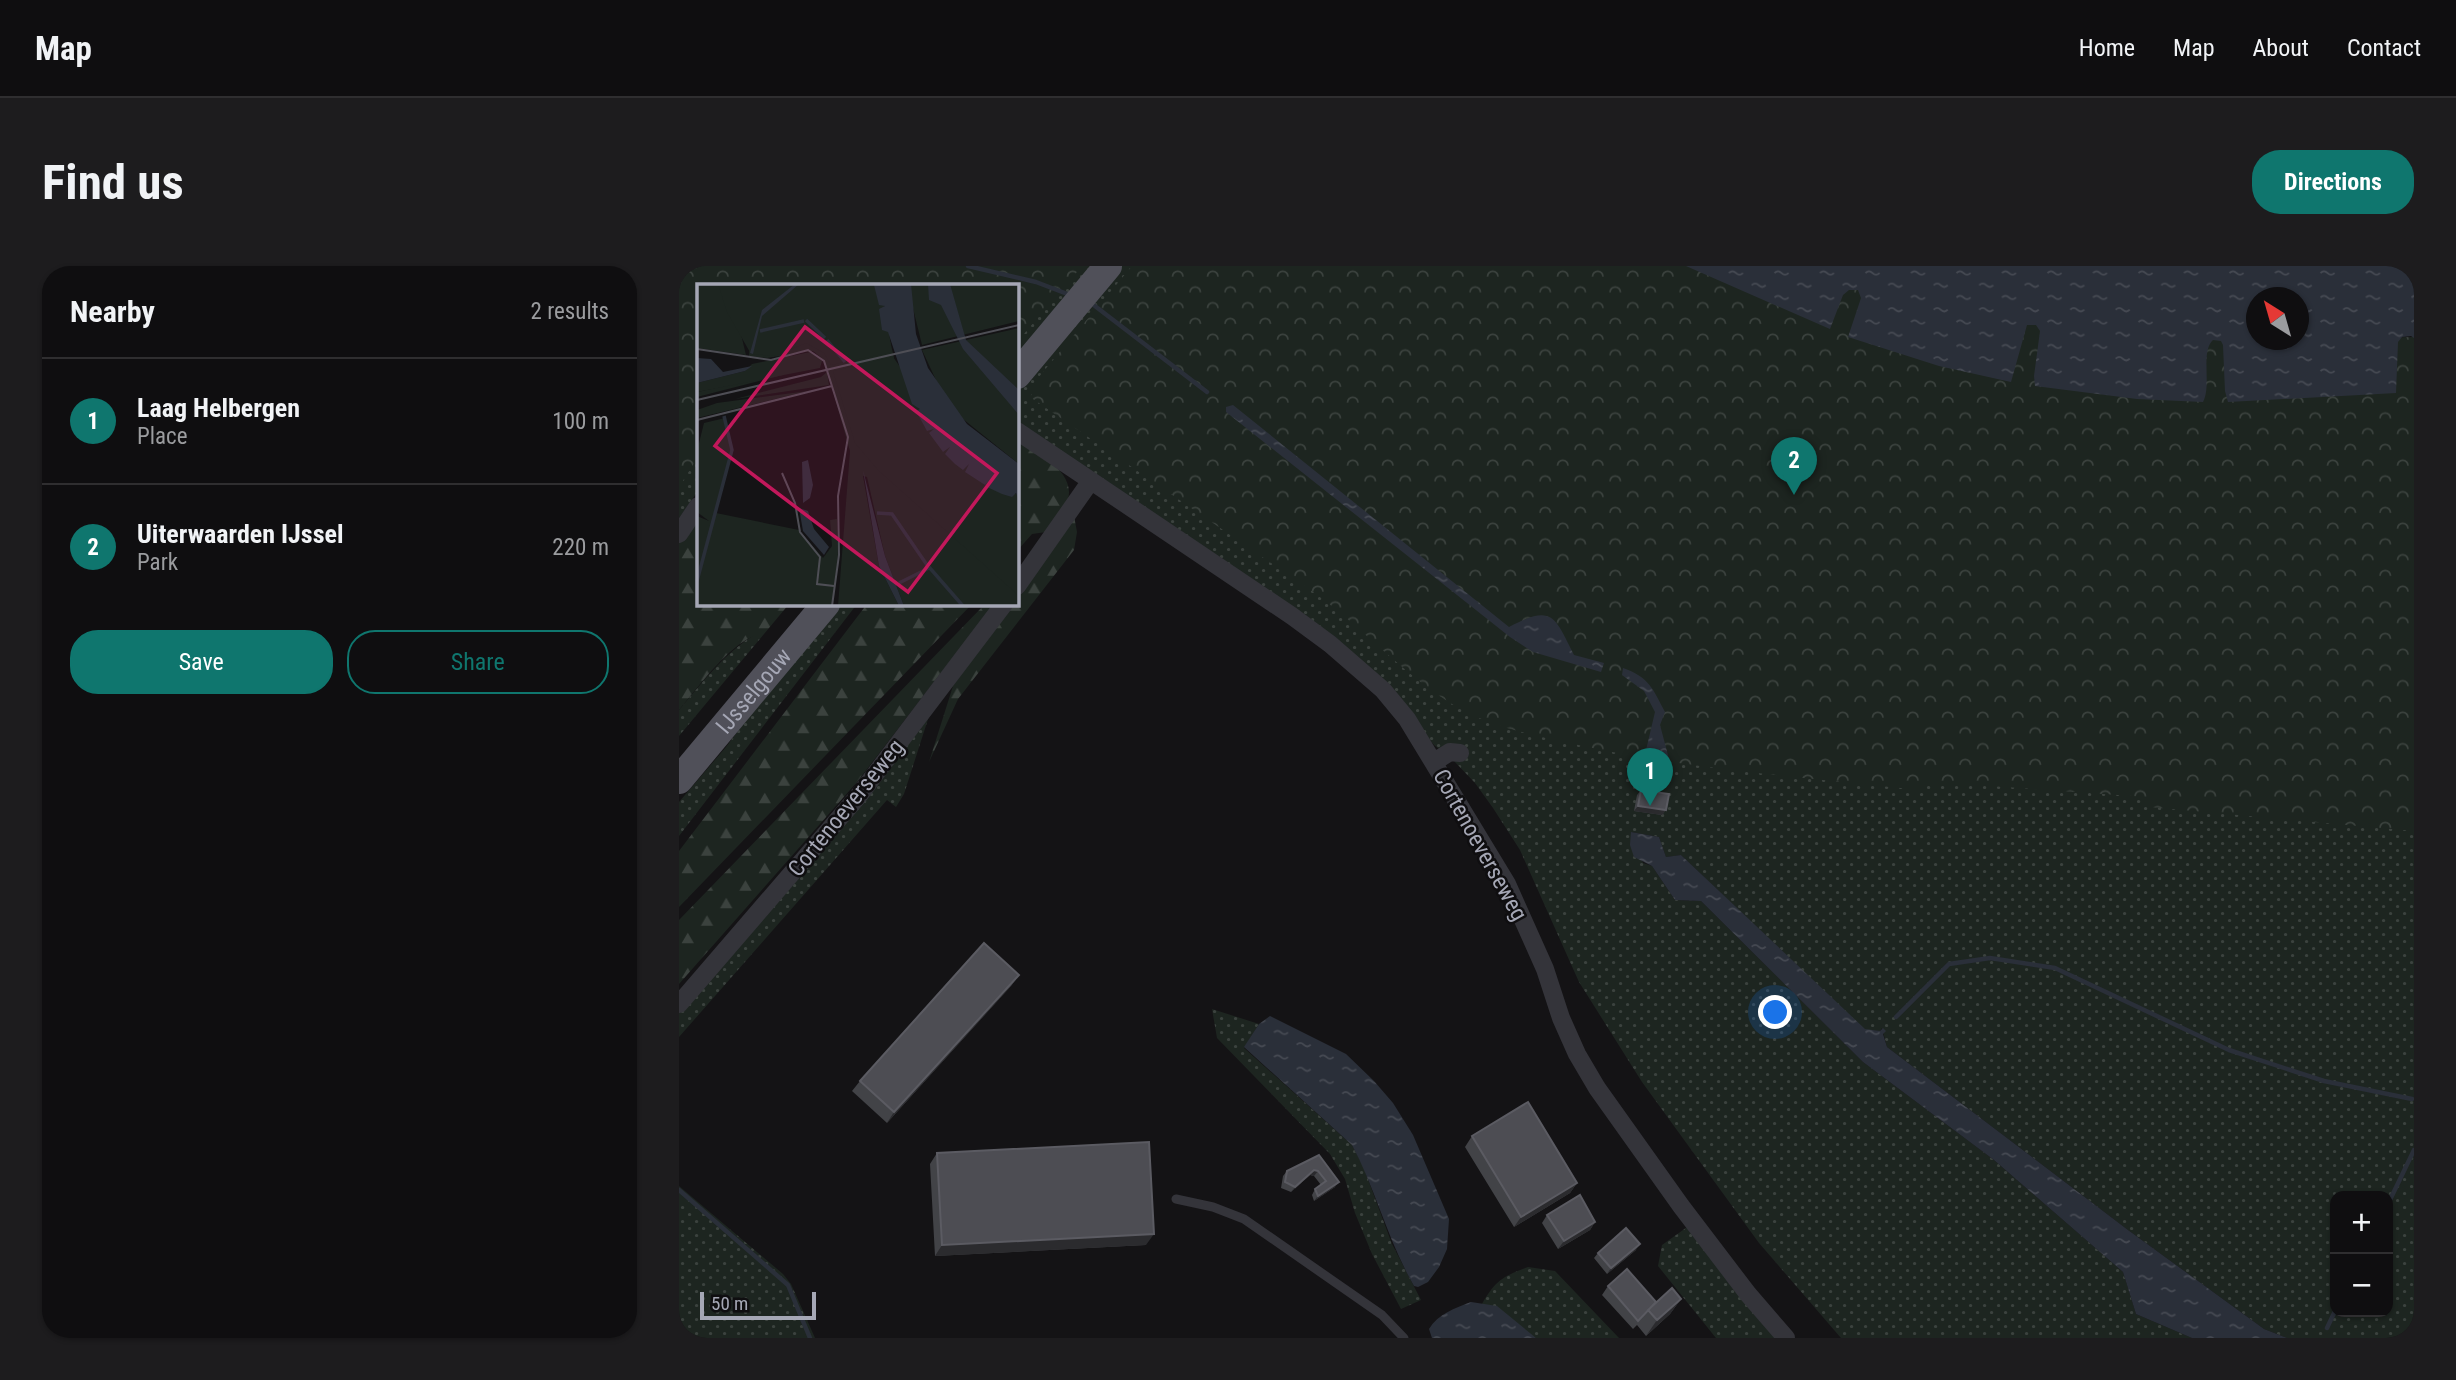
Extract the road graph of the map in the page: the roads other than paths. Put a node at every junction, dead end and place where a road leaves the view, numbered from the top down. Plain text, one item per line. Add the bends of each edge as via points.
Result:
1 (1108, 266) edge
2 (1019, 372) edge
3 (1019, 432) edge
4 (1090, 482) junction
5 (697, 507) edge
6 (679, 534) edge
7 (1019, 583) edge
8 (823, 606) edge
9 (1002, 606) edge
10 (1460, 753) dead end
11 (1434, 762) junction
12 (679, 780) edge
13 (679, 1004) edge
14 (1176, 1199) dead end
15 (1404, 1338) edge
16 (1786, 1338) edge

1 - 2 main road
3 - 4 street, Cortenoeverseweg
4 - 7 street
4 - 11 street, Cortenoeverseweg via 1330,644 1384,690
5 - 6 street
8 - 12 main road, IJsselgouw
9 - 13 street, Cortenoeverseweg via 860,794
10 - 11 street via 1450,752
11 - 16 street, Cortenoeverseweg via 1507,884 1584,1065 1681,1206
14 - 15 lane via 1244,1219 1383,1315

